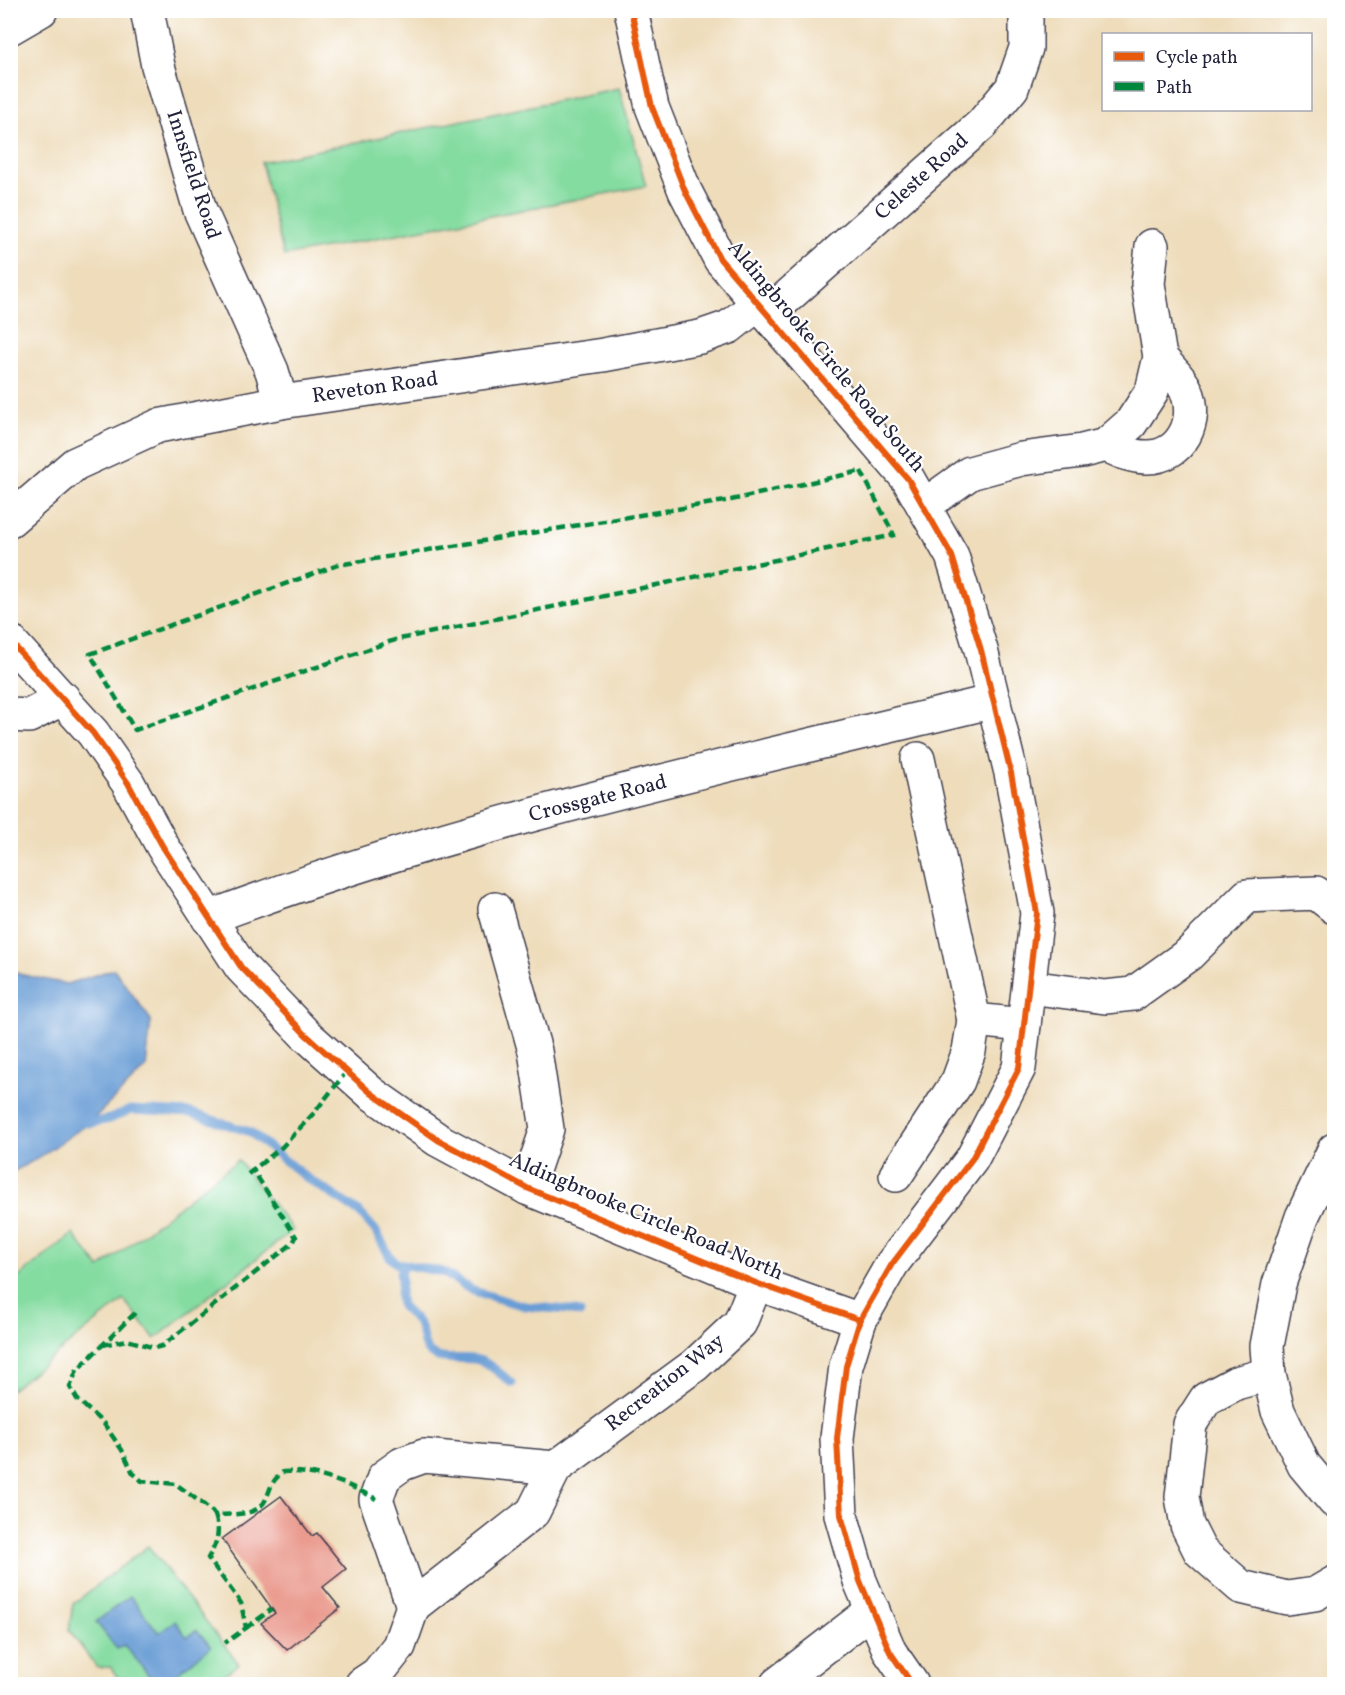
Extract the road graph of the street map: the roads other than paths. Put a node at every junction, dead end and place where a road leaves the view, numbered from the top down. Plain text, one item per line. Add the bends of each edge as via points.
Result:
1 (40, 10) edge
2 (147, 10) edge
3 (631, 10) edge
4 (1026, 10) edge
5 (10, 28) edge
6 (1152, 246) dead end
7 (763, 309) junction
8 (1160, 357) junction
9 (281, 402) junction
10 (1106, 445) junction
11 (924, 506) junction
12 (10, 520) edge
13 (10, 641) edge
14 (63, 698) junction
15 (994, 701) junction
16 (10, 715) edge
17 (918, 759) dead end
18 (1335, 907) edge
19 (495, 909) dead end
20 (208, 918) junction
21 (1029, 987) junction
22 (974, 1020) junction
23 (1024, 1025) junction
24 (1335, 1150) edge
25 (896, 1175) dead end
26 (527, 1188) junction
27 (756, 1283) junction
28 (860, 1320) junction
29 (1269, 1374) junction
30 (555, 1468) junction
31 (1335, 1501) edge
32 (1335, 1583) edge
33 (413, 1606) junction
34 (873, 1610) junction
35 (362, 1684) edge
36 (777, 1684) edge
37 (912, 1684) edge

1 - 5 street
2 - 9 street, Innsfield Road via 158,66 200,210 272,371
3 - 7 street, Aldingbrooke Circle Road South via 652,107 685,191 720,259
4 - 7 street, Celeste Road via 1026,48 1012,88 997,106 909,190
6 - 8 street via 1148,284
7 - 9 street, Reveton Road via 700,337
7 - 11 street, Aldingbrooke Circle Road South via 908,479
8 - 10 street via 1152,391 1131,423
8 - 10 street via 1186,389 1191,411 1187,433 1173,450 1148,458
9 - 12 street, Reveton Road via 158,426 75,464
10 - 11 street via 1022,459 970,473
11 - 15 street, Aldingbrooke Circle Road South via 952,556
13 - 14 street, Aldingbrooke Circle Road North
14 - 16 street via 29,716
14 - 20 street, Aldingbrooke Circle Road North via 128,783
15 - 20 street, Crossgate Road via 566,806 282,890
15 - 21 street, Aldingbrooke Circle Road South via 1037,914
17 - 22 street
18 - 21 street via 1317,893 1247,896 1189,954 1133,994 1105,997
19 - 26 street via 535,1051 547,1129
20 - 26 street, Aldingbrooke Circle Road North via 241,967 305,1034 371,1093 438,1140
21 - 23 street, Aldingbrooke Circle Road South
22 - 23 street
22 - 25 street via 969,1051 958,1081
23 - 28 street, Aldingbrooke Circle Road South via 1019,1068 972,1159 892,1264
24 - 29 street via 1302,1217 1279,1284 1267,1346
26 - 27 street, Aldingbrooke Circle Road North
27 - 28 street, Aldingbrooke Circle Road North
27 - 30 street, Recreation Way via 740,1323 702,1358
28 - 34 street, Aldingbrooke Circle Road South via 846,1366 838,1449 841,1515 860,1581
29 - 31 street via 1278,1411 1304,1465
29 - 32 street via 1236,1383 1206,1399 1190,1425 1182,1497 1187,1525 1200,1551 1241,1587 1287,1598 1315,1594
30 - 33 street via 532,1512
30 - 33 street via 424,1456 402,1464 384,1477 376,1499
33 - 35 street via 399,1646 377,1674
34 - 36 street
34 - 37 street, Aldingbrooke Circle Road South via 890,1652

